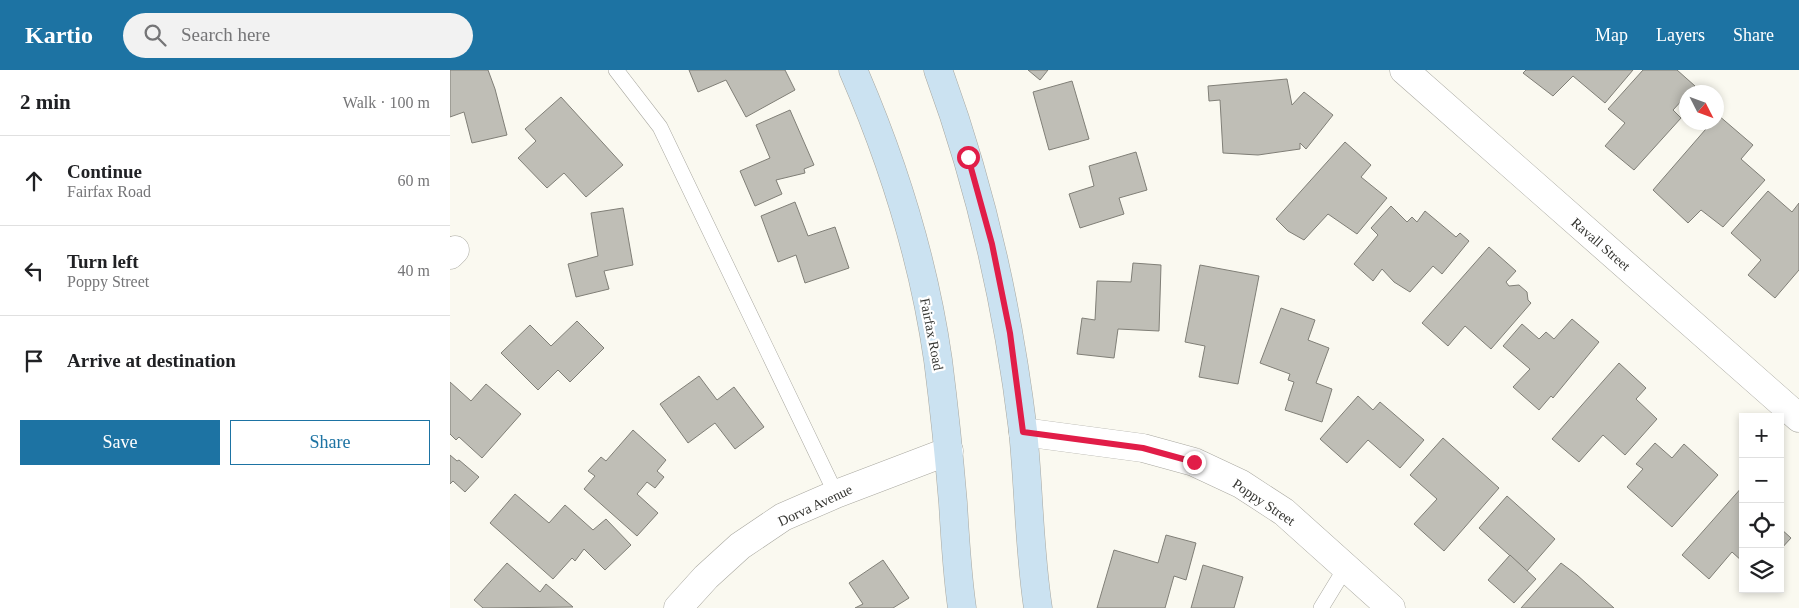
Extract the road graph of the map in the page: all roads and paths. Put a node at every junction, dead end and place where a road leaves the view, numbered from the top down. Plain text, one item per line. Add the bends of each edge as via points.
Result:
1 (616, 70) edge
2 (853, 70) edge
3 (938, 70) edge
4 (1404, 70) edge
5 (1799, 418) edge
6 (1023, 432) junction
7 (949, 451) junction
8 (836, 494) junction
9 (1346, 567) junction
10 (678, 608) edge
11 (962, 608) edge
12 (1038, 608) edge
13 (1321, 608) edge
14 (1391, 608) edge

1 - 8 lane via 660,127
2 - 7 main road, Fairfax Road via 897,189 920,272 937,357
3 - 6 main road via 968,157 992,244 1010,333
4 - 5 street, Ravall Street
6 - 9 street, Poppy Street via 1143,448 1194,462 1241,484 1284,512
6 - 12 main road
7 - 8 street, Dorva Avenue
7 - 11 main road, Fairfax Road
8 - 10 street, Dorva Avenue via 783,517 740,546
9 - 13 lane
9 - 14 street, Poppy Street

